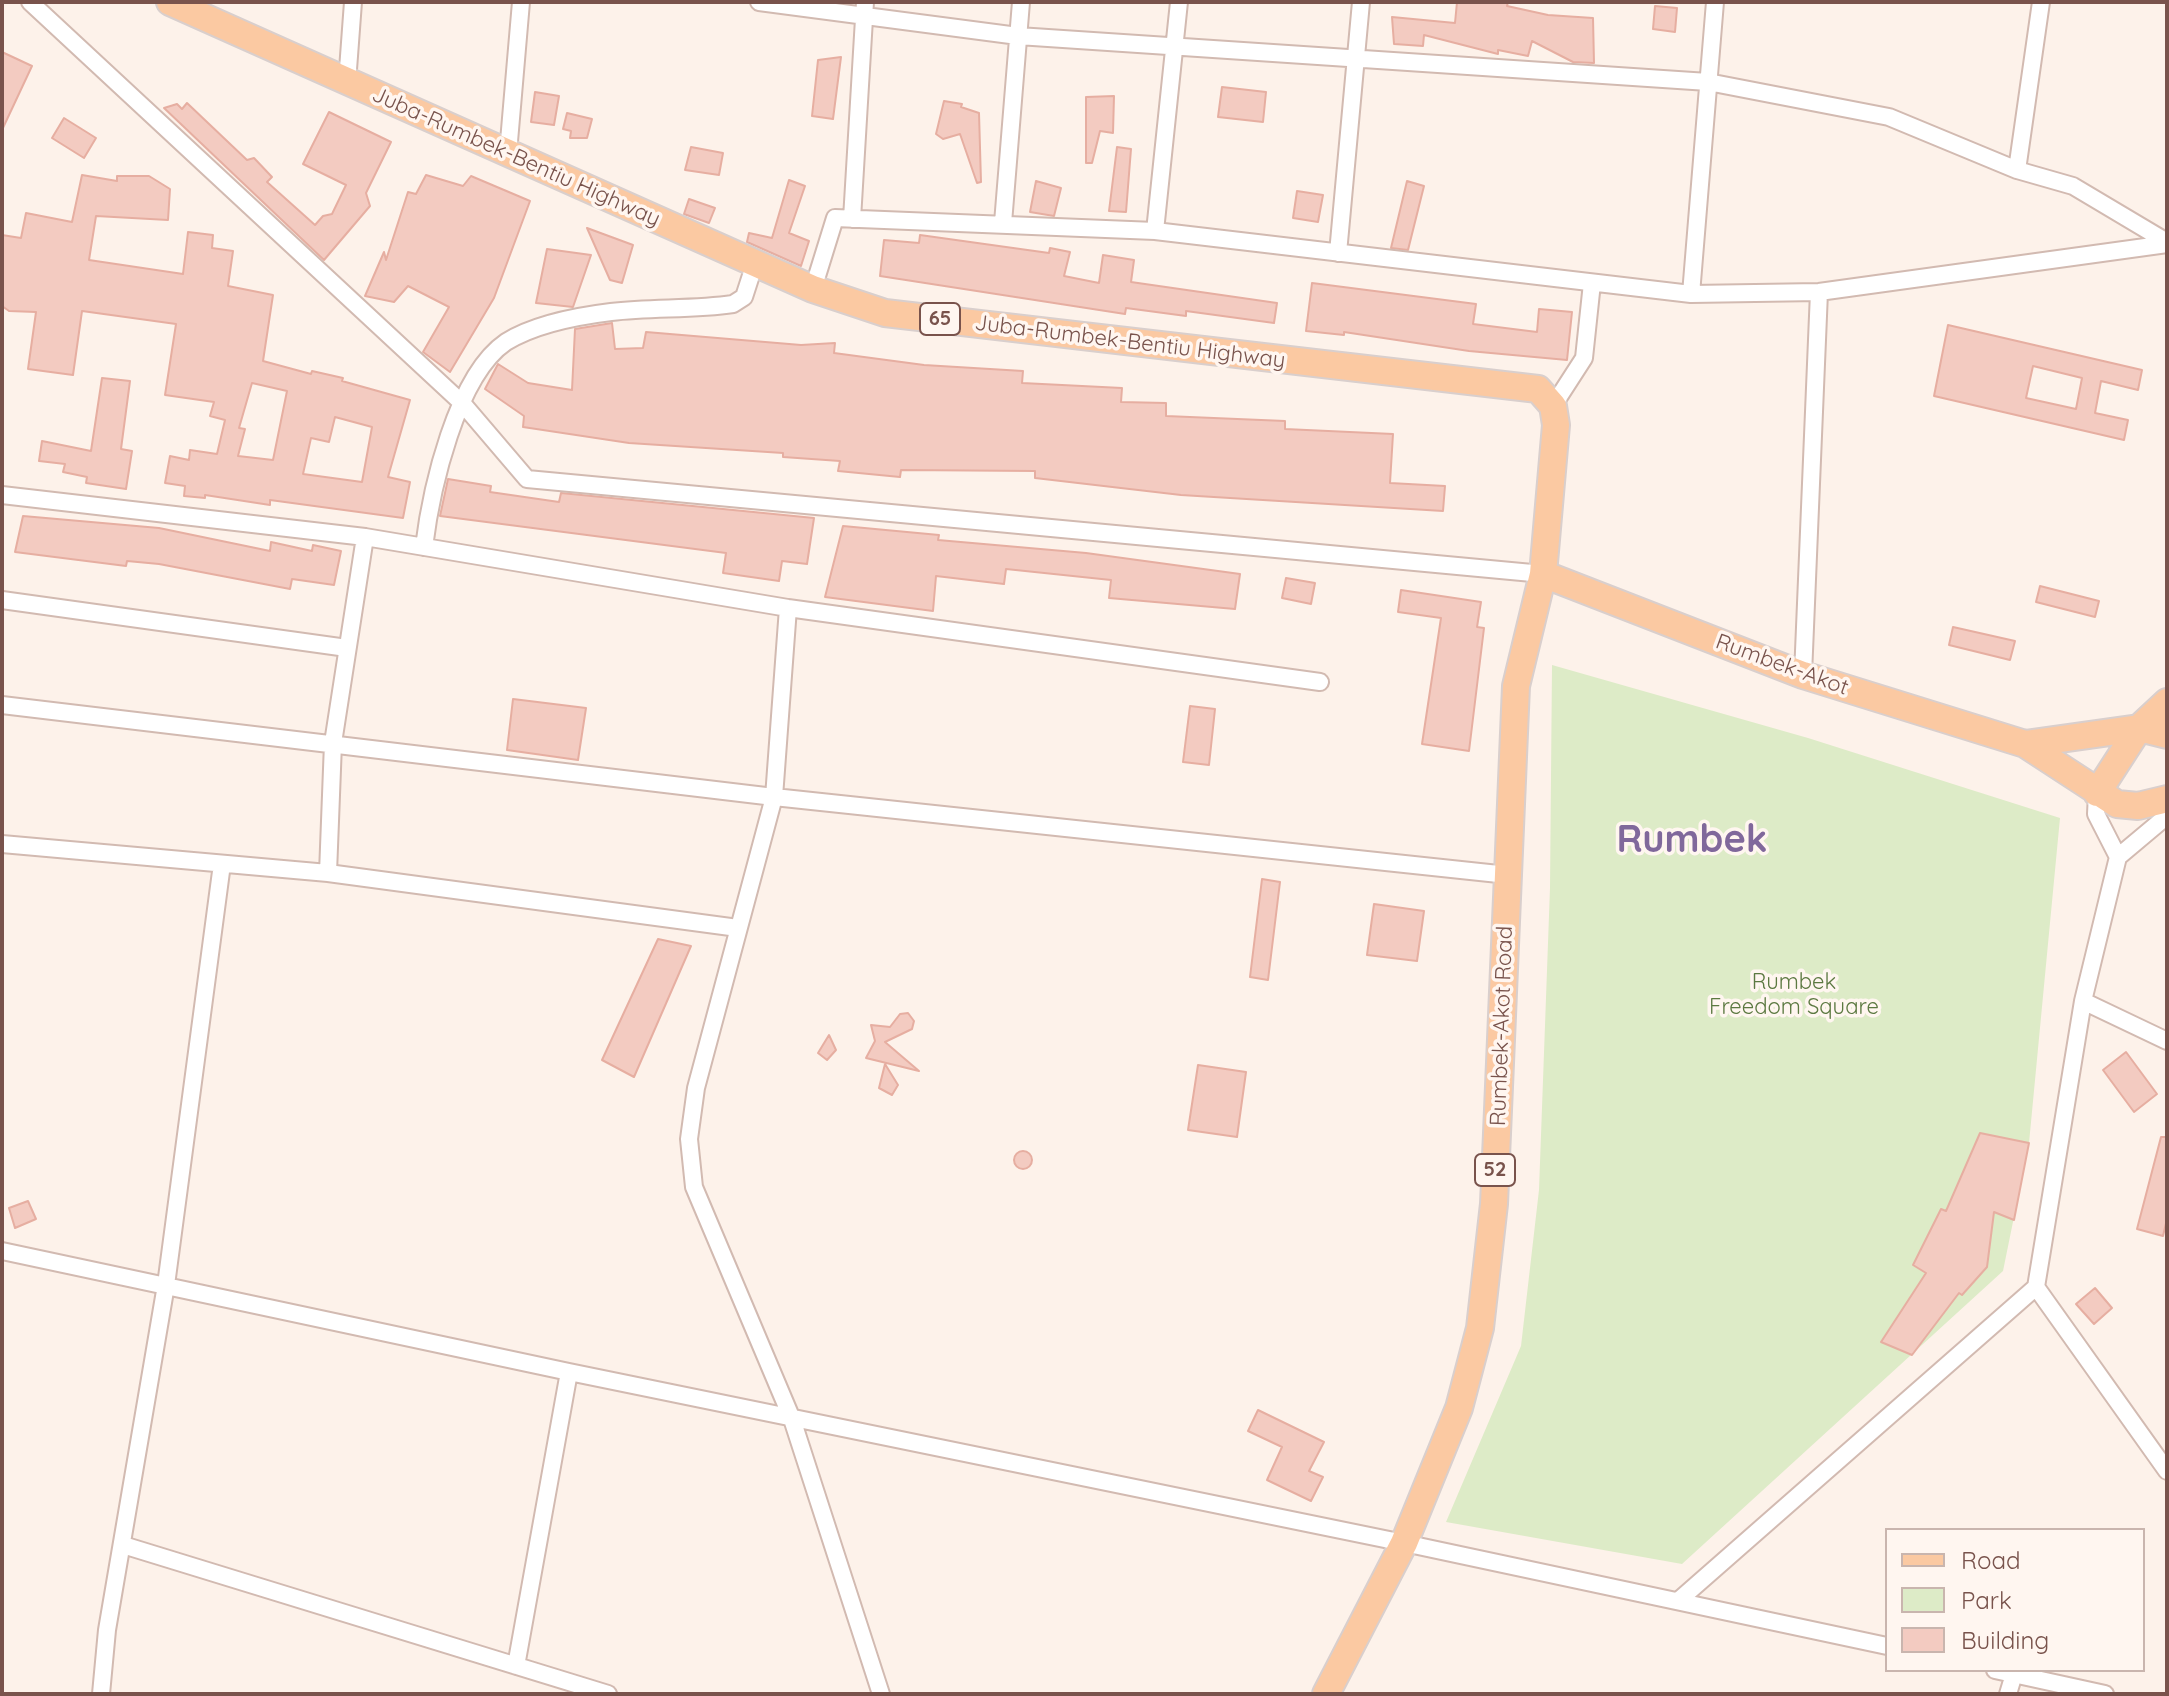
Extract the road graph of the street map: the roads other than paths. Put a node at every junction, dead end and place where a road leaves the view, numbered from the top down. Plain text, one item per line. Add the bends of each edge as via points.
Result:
1 (30, 2) edge
2 (353, 2) edge
3 (521, 2) edge
4 (759, 2) edge
5 (1021, 2) edge
6 (1179, 2) edge
7 (1361, 2) edge
8 (1715, 2) edge
9 (2041, 2) edge
10 (173, 3) edge
11 (864, 10) edge
12 (1018, 36) junction
13 (1175, 45) junction
14 (1357, 57) junction
15 (1708, 82) junction
16 (347, 83) junction
17 (508, 153) junction
18 (2017, 170) junction
19 (852, 219) junction
20 (1003, 223) junction
21 (1155, 231) junction
22 (2167, 243) edge
23 (1338, 253) junction
24 (755, 263) junction
25 (1592, 283) junction
26 (813, 289) junction
27 (1819, 292) junction
28 (1691, 294) junction
29 (463, 404) junction
30 (1553, 406) junction
31 (2, 495) edge
32 (365, 537) junction
33 (424, 547) junction
34 (1543, 574) junction
35 (2, 600) edge
36 (788, 608) junction
37 (347, 648) junction
38 (1803, 675) junction
39 (1320, 682) dead end
40 (2167, 702) edge
41 (2, 705) edge
42 (2139, 728) junction
43 (2167, 735) edge
44 (333, 743) junction
45 (2025, 744) junction
46 (2097, 793) junction
47 (774, 797) junction
48 (2167, 799) edge
49 (2167, 816) edge
50 (2, 844) edge
51 (2118, 857) junction
52 (222, 864) junction
53 (328, 873) junction
54 (1508, 875) junction
55 (738, 928) junction
56 (2083, 1001) junction
57 (2167, 1041) edge
58 (2, 1251) edge
59 (166, 1285) junction
60 (2036, 1287) junction
61 (569, 1372) junction
62 (792, 1419) junction
63 (2167, 1471) edge
64 (1404, 1543) junction
65 (123, 1545) junction
66 (1678, 1601) junction
67 (1885, 1646) edge
68 (516, 1666) junction
69 (2004, 1672) edge
70 (2014, 1674) junction
71 (101, 1694) edge
72 (608, 1694) edge
73 (881, 1694) edge
74 (1326, 1694) edge
75 (2008, 1694) edge
76 (2105, 1694) edge

1 - 29 street
2 - 16 street
3 - 17 street
4 - 11 street
5 - 12 street
6 - 13 street
7 - 14 street
8 - 15 street
9 - 18 street
10 - 16 main road, Juba-Rumbek-Bentiu Highway / 65
11 - 12 street
11 - 19 street
12 - 13 street
12 - 20 street
13 - 14 street
13 - 21 street
14 - 15 street
14 - 23 street
15 - 18 street via 1889,117
15 - 28 street
16 - 17 main road, Juba-Rumbek-Bentiu Highway / 65
17 - 24 main road, Juba-Rumbek-Bentiu Highway / 65
18 - 22 street via 2073,186
19 - 20 street
19 - 26 street via 835,218
20 - 21 street
21 - 23 street
22 - 27 street
23 - 25 street
24 - 26 main road, Juba-Rumbek-Bentiu Highway / 65
24 - 29 street via 744,297 733,304 610,312 543,326 507,342 484,362
25 - 28 street
25 - 30 street via 1584,358
26 - 30 main road, Juba-Rumbek-Bentiu Highway / 65 via 885,313 1538,389
27 - 28 street
27 - 38 street
29 - 33 street via 431,491
29 - 34 street via 527,479
30 - 34 main road via 1556,425
31 - 32 street
32 - 33 street
32 - 37 street
33 - 36 street
34 - 38 main road, Rumbek-Akot
34 - 54 main road, Rumbek-Akot Road / 52 via 1516,686
35 - 37 street
36 - 39 street
36 - 47 street
37 - 44 street
38 - 45 main road, Rumbek-Akot
40 - 42 main road
41 - 44 street
42 - 43 main road, Rumbek-Akot
42 - 45 main road, Rumbek-Akot
42 - 46 main road
44 - 47 street
44 - 53 street
45 - 46 main road, Rumbek-Akot
46 - 48 main road, Rumbek-Akot via 2117,804 2138,806
46 - 51 street via 2096,814
47 - 54 street
47 - 55 street
49 - 51 street
50 - 52 street
51 - 56 street
52 - 53 street
52 - 59 street
53 - 55 street
54 - 64 main road, Rumbek-Akot Road / 52 via 1494,1204 1480,1328 1459,1408
55 - 62 street via 696,1088 689,1139 694,1187
56 - 57 street
56 - 60 street
58 - 59 street
59 - 61 street
59 - 65 street
60 - 63 street
60 - 66 street
61 - 62 street
61 - 68 street
62 - 64 street
62 - 73 street
64 - 66 street
64 - 74 main road, Rumbek-Akot Road / 52
65 - 68 street
65 - 71 street
66 - 67 street
68 - 72 street
69 - 70 street
70 - 75 street
70 - 76 street

